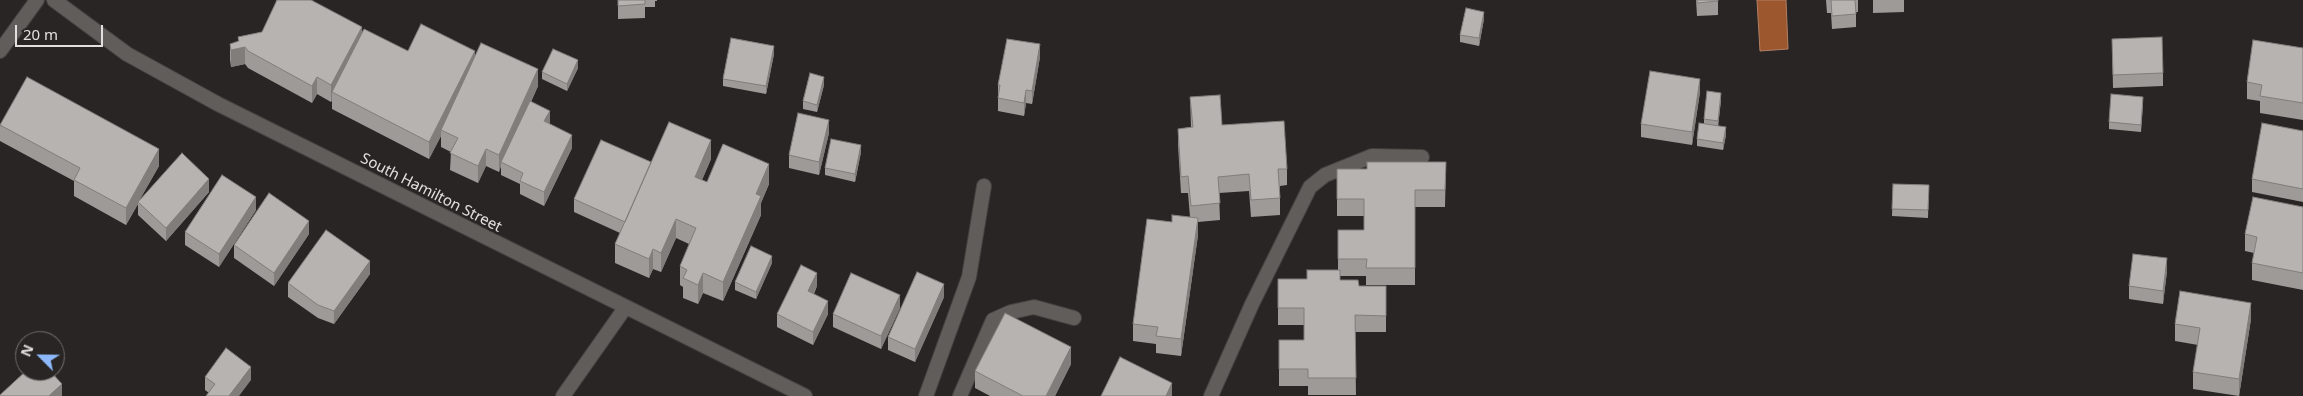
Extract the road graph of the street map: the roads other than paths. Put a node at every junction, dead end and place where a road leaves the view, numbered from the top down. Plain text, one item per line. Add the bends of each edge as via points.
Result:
1 (37, 0) edge
2 (54, 0) edge
3 (0, 51) edge
4 (1422, 157) dead end
5 (984, 186) dead end
6 (625, 308) junction
7 (1074, 318) dead end
8 (563, 396) edge
9 (805, 396) edge
10 (926, 396) edge
11 (960, 396) edge
12 (1211, 396) edge

1 - 3 street
2 - 6 street, South Hamilton Street via 128,54 218,104
4 - 12 street via 1372,156 1325,175 1310,187
5 - 10 street via 969,277
6 - 8 street
6 - 9 street, South Hamilton Street
7 - 11 street via 1034,307 993,320

